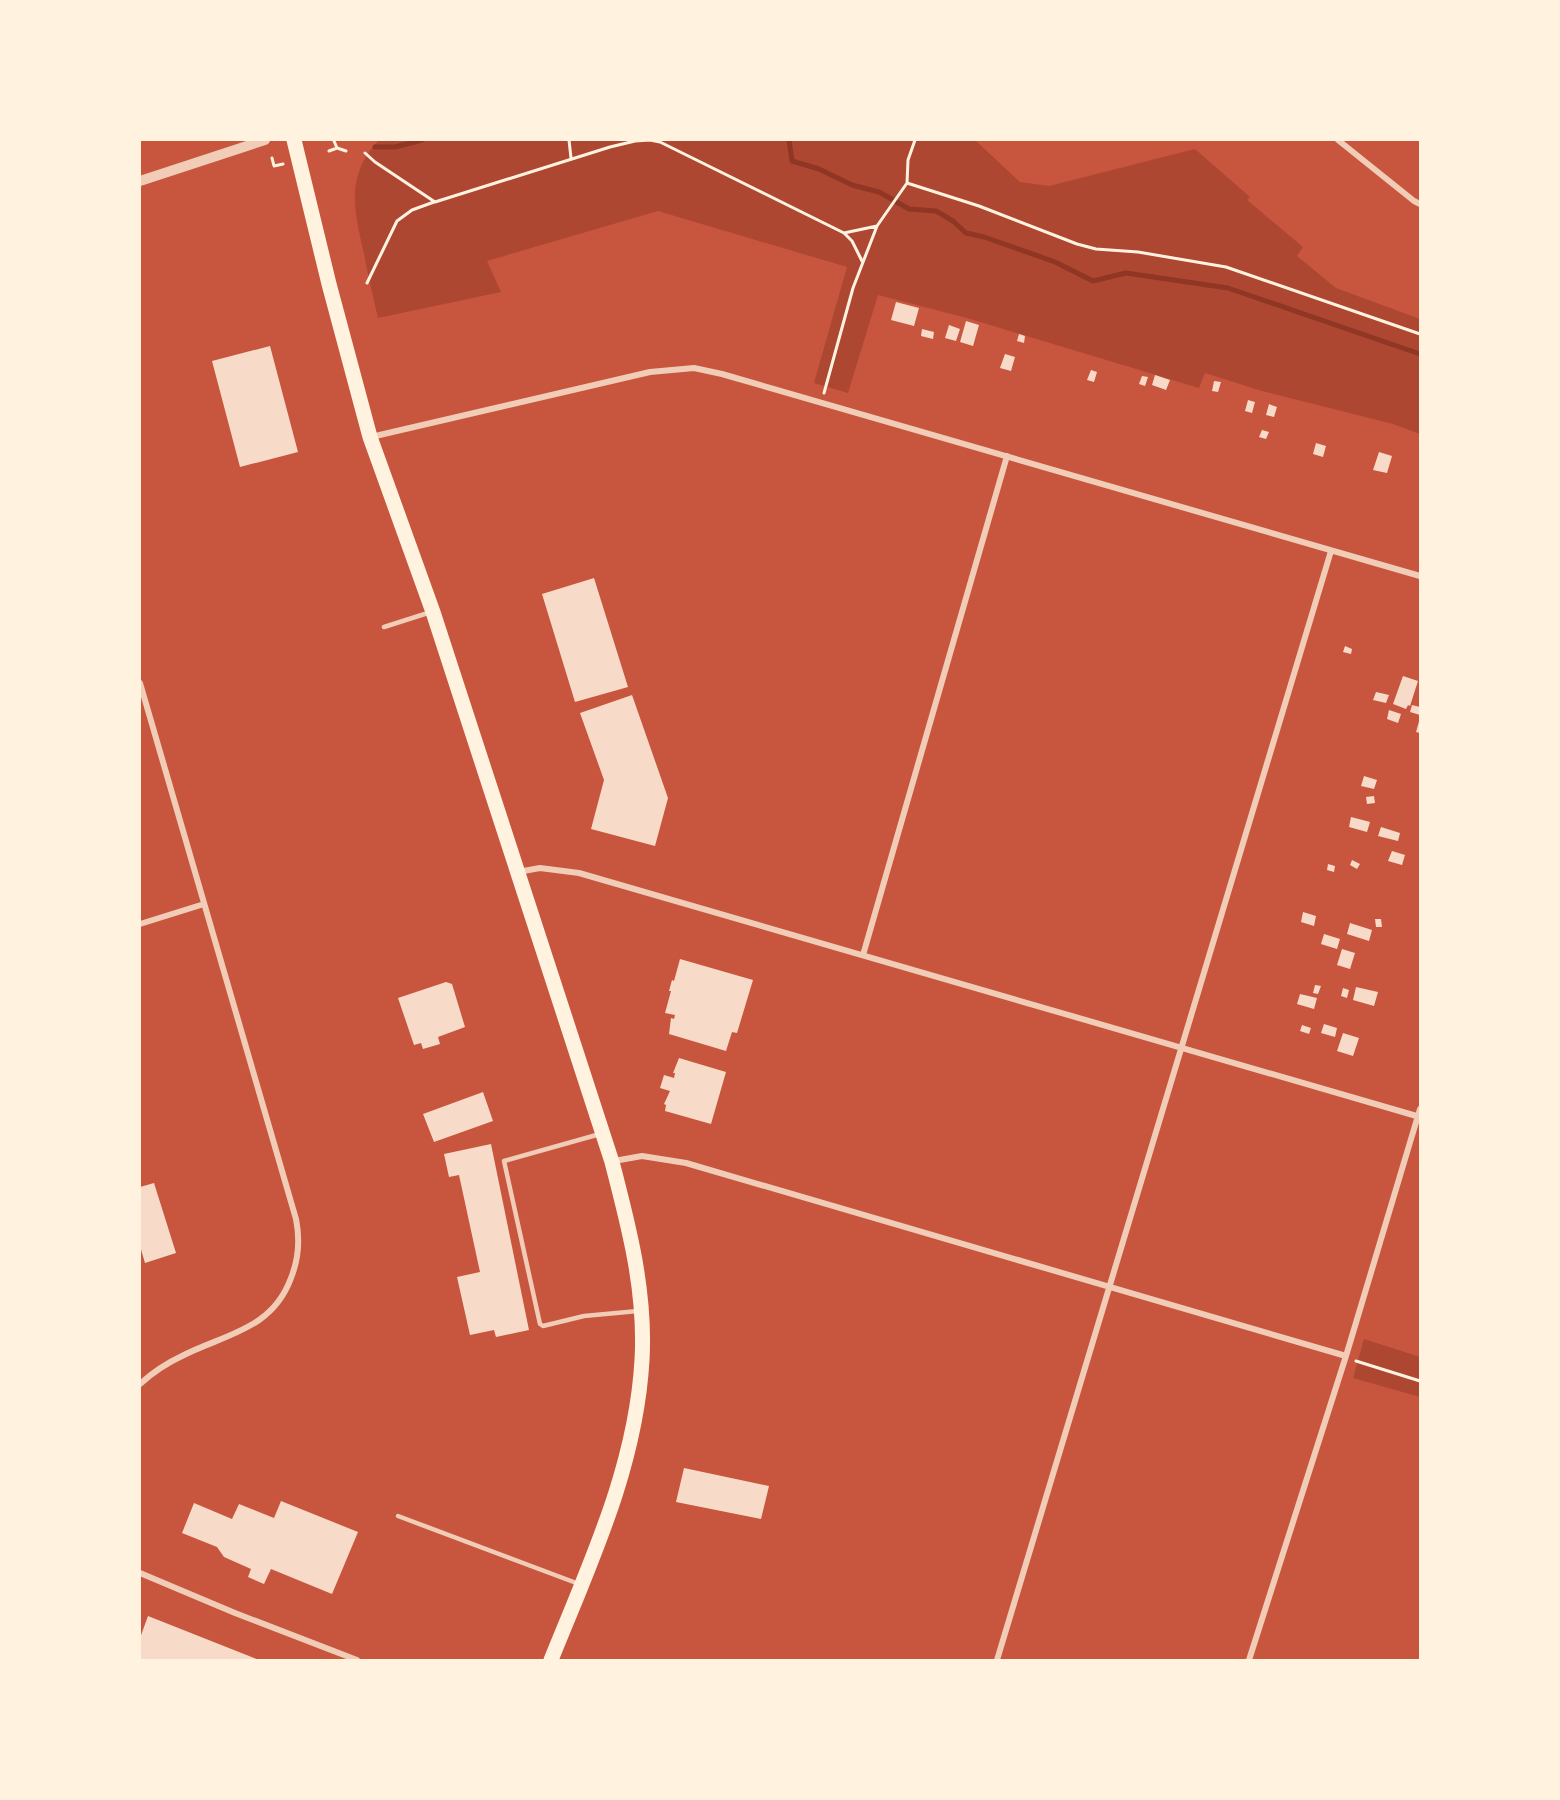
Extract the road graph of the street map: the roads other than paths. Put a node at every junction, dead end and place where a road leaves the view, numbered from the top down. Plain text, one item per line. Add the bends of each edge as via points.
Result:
1 (265, 140) edge
2 (294, 140) edge
3 (1338, 140) edge
4 (140, 181) edge
5 (1420, 204) edge
6 (370, 437) junction
7 (1007, 456) junction
8 (1331, 551) junction
9 (1420, 576) edge
10 (434, 612) junction
11 (384, 627) dead end
12 (140, 683) edge
13 (517, 873) junction
14 (204, 904) junction
15 (140, 924) edge
16 (863, 955) junction
17 (1181, 1047) junction
18 (1420, 1114) edge
19 (603, 1133) junction
20 (612, 1162) junction
21 (1111, 1286) junction
22 (640, 1311) junction
23 (1346, 1356) junction
24 (140, 1384) edge
25 (398, 1516) dead end
26 (140, 1573) edge
27 (581, 1585) junction
28 (357, 1660) edge
29 (551, 1660) edge
30 (997, 1660) edge
31 (1249, 1660) edge

1 - 4 street
2 - 6 main road
3 - 5 street
6 - 7 street via 650,372 694,368
6 - 10 main road
7 - 8 street
7 - 16 street
8 - 9 street
8 - 17 street
10 - 11 lane
10 - 13 main road
12 - 14 street
13 - 16 street via 540,868 579,873
13 - 19 main road
14 - 15 street
14 - 24 street via 296,1219 298,1253 288,1286 270,1312 243,1331 169,1363
16 - 17 street
17 - 18 street
17 - 21 street
18 - 23 street
19 - 20 main road
19 - 22 lane via 504,1161 540,1324
20 - 21 street via 642,1155 686,1162
20 - 22 main road via 634,1246
21 - 23 street
21 - 30 street
22 - 27 main road via 642,1360 632,1433 622,1479
23 - 31 street
25 - 27 lane
26 - 28 street
27 - 29 main road

